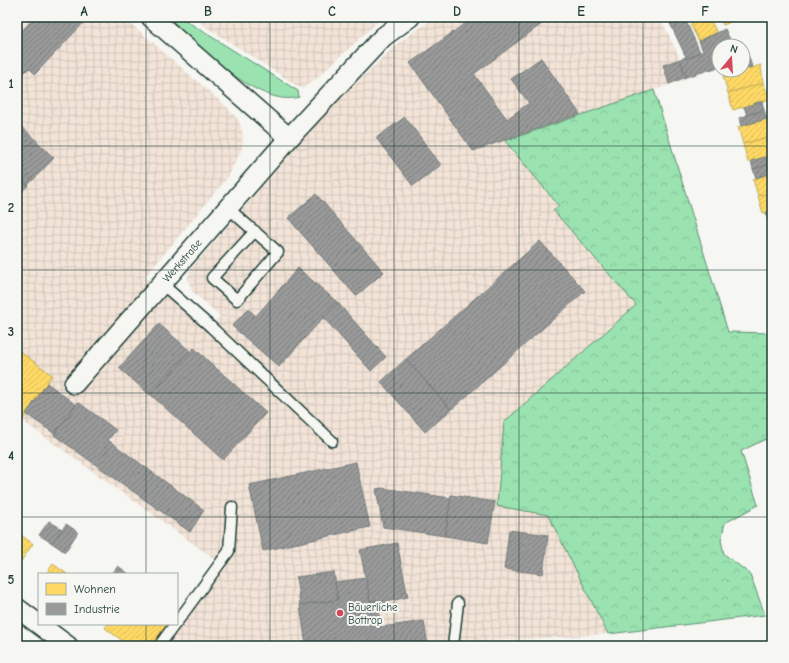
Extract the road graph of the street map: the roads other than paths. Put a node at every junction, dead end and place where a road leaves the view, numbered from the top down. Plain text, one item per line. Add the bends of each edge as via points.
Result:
1 (151, 17) edge
2 (410, 17) edge
3 (289, 138) junction
4 (228, 208) junction
5 (254, 231) junction
6 (162, 284) junction
7 (74, 384) dead end
8 (332, 441) dead end
9 (232, 507) dead end
10 (458, 603) dead end
11 (17, 608) edge
12 (178, 621) edge
13 (38, 624) edge
14 (40, 625) edge
15 (174, 625) edge
16 (68, 646) edge
17 (158, 646) edge
18 (453, 646) edge

1 - 3 street
2 - 3 street, Werkstraße via 383,37
3 - 4 street, Werkstraße
4 - 5 lane
4 - 6 street, Werkstraße
5 - 5 lane via 212,278 237,300 278,252
6 - 7 street, Werkstraße
6 - 8 lane
9 - 12 lane via 229,551
10 - 18 lane
11 - 13 street
14 - 16 street
15 - 17 lane

